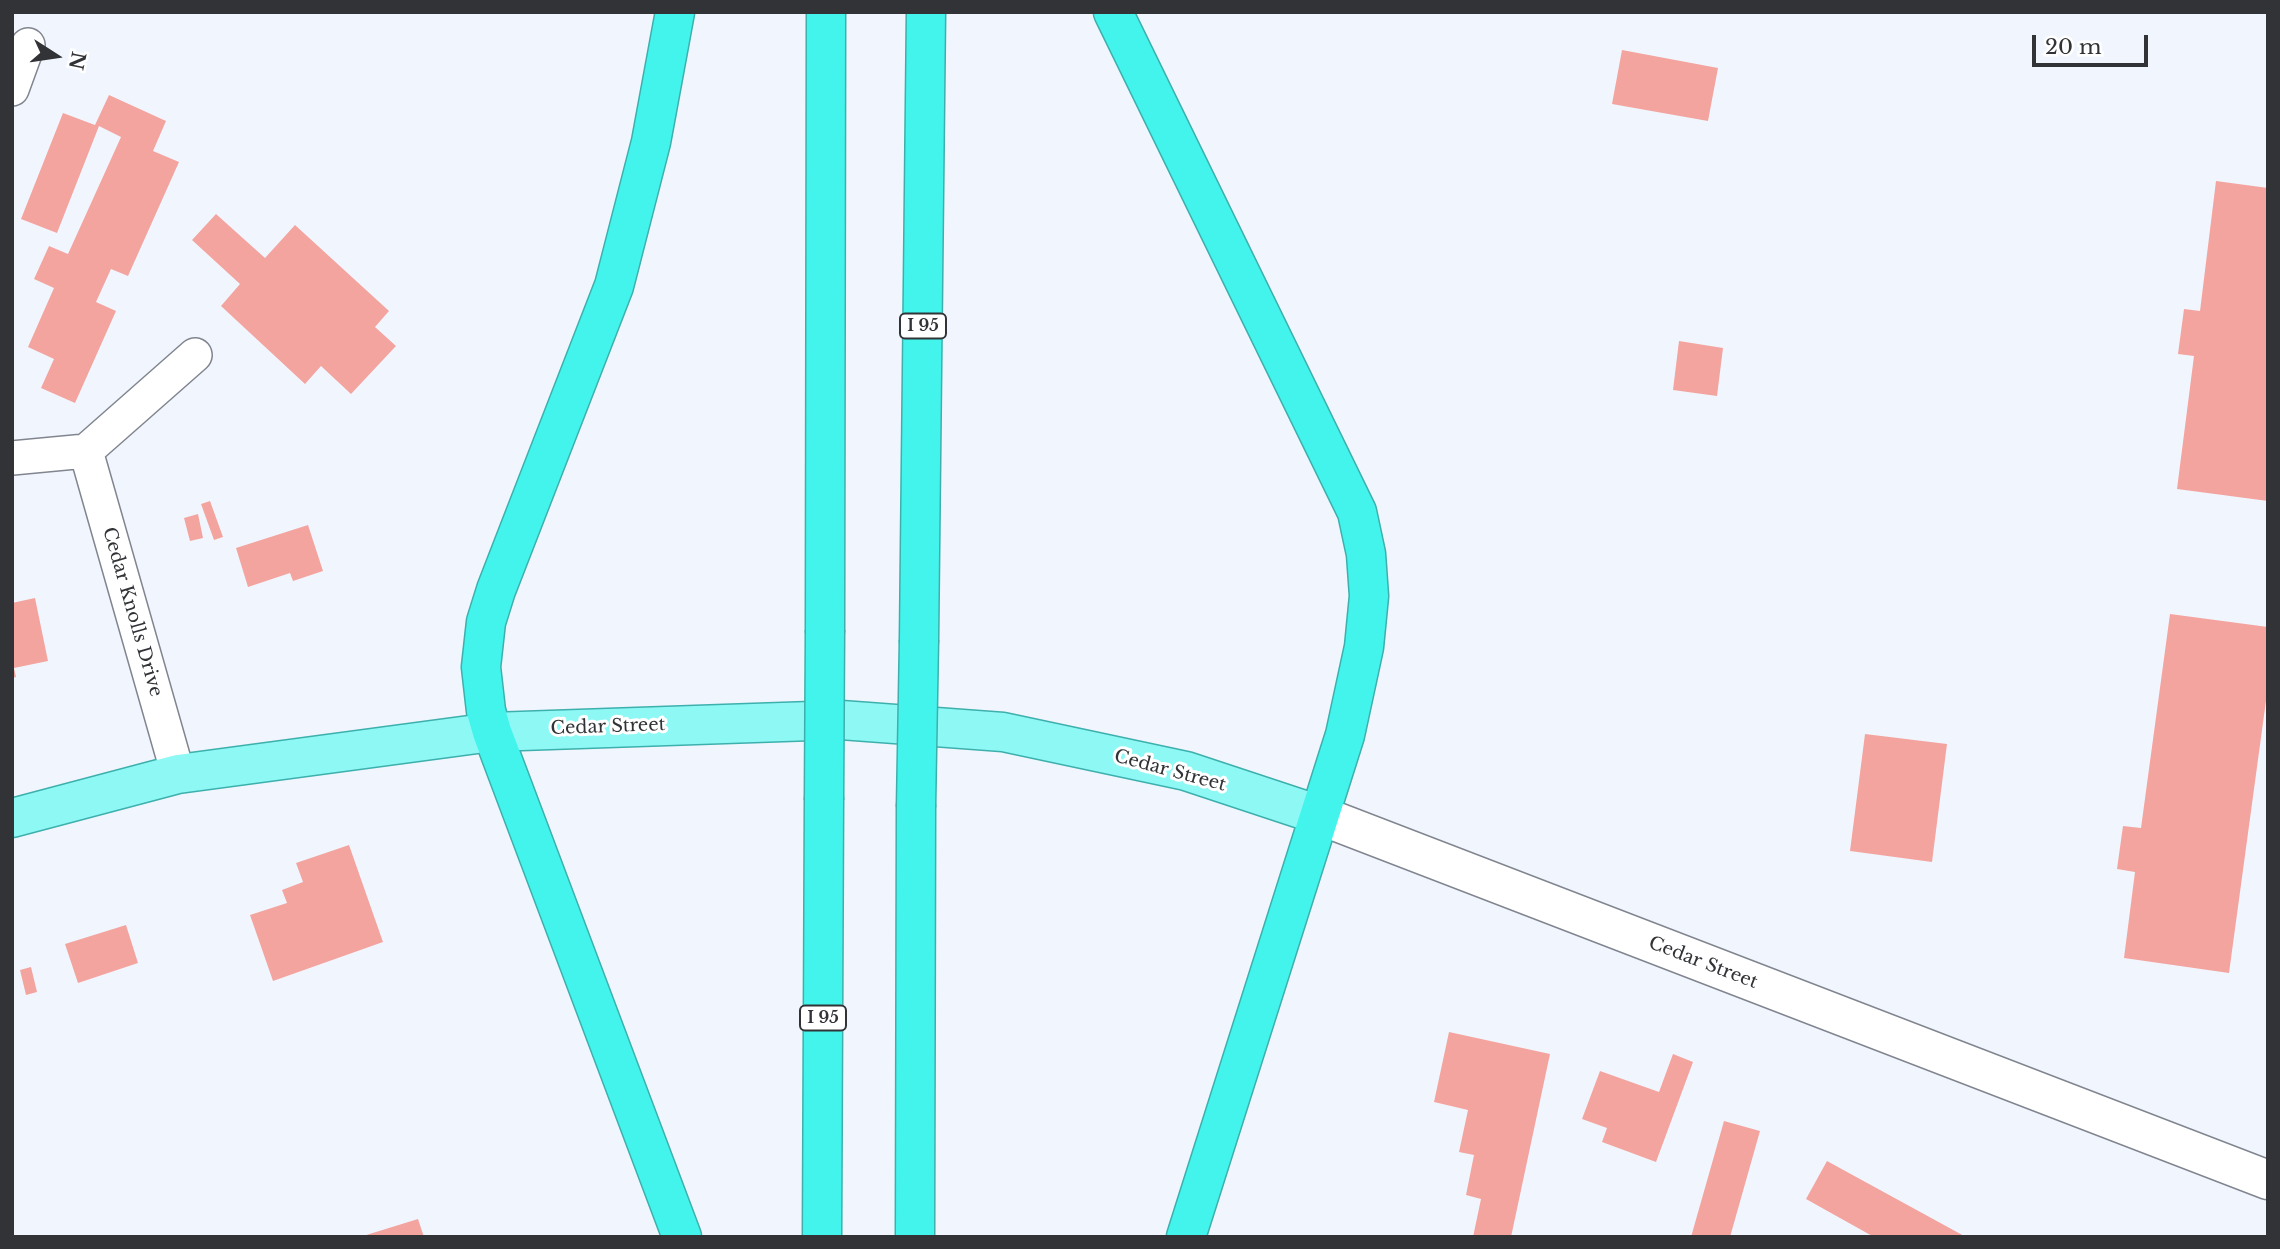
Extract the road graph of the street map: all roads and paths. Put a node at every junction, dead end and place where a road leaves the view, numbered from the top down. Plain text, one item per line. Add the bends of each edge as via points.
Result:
1 (675, 12) edge
2 (826, 12) edge
3 (926, 12) edge
4 (1114, 12) edge
5 (28, 45) dead end
6 (12, 89) edge
7 (195, 355) dead end
8 (86, 451) junction
9 (12, 458) edge
10 (492, 732) junction
11 (178, 774) junction
12 (1319, 815) junction
13 (12, 818) edge
14 (2268, 1180) edge
15 (682, 1237) edge
16 (822, 1237) edge
17 (915, 1237) edge
18 (1186, 1237) edge

1 - 10 highway via 651,142 614,286 486,622 481,667
2 - 16 highway, I 95, bridge
3 - 17 highway, I 95, bridge
4 - 12 highway via 1357,512 1369,596 1364,647 1345,735
5 - 6 street
7 - 8 street
8 - 9 street
8 - 11 street, Cedar Knolls Drive
10 - 11 main road, Cedar Street
10 - 12 main road, Cedar Street via 841,720 1003,732 1186,771
10 - 15 highway
11 - 13 main road, Cedar Street
12 - 14 main road, Cedar Street
12 - 18 highway

